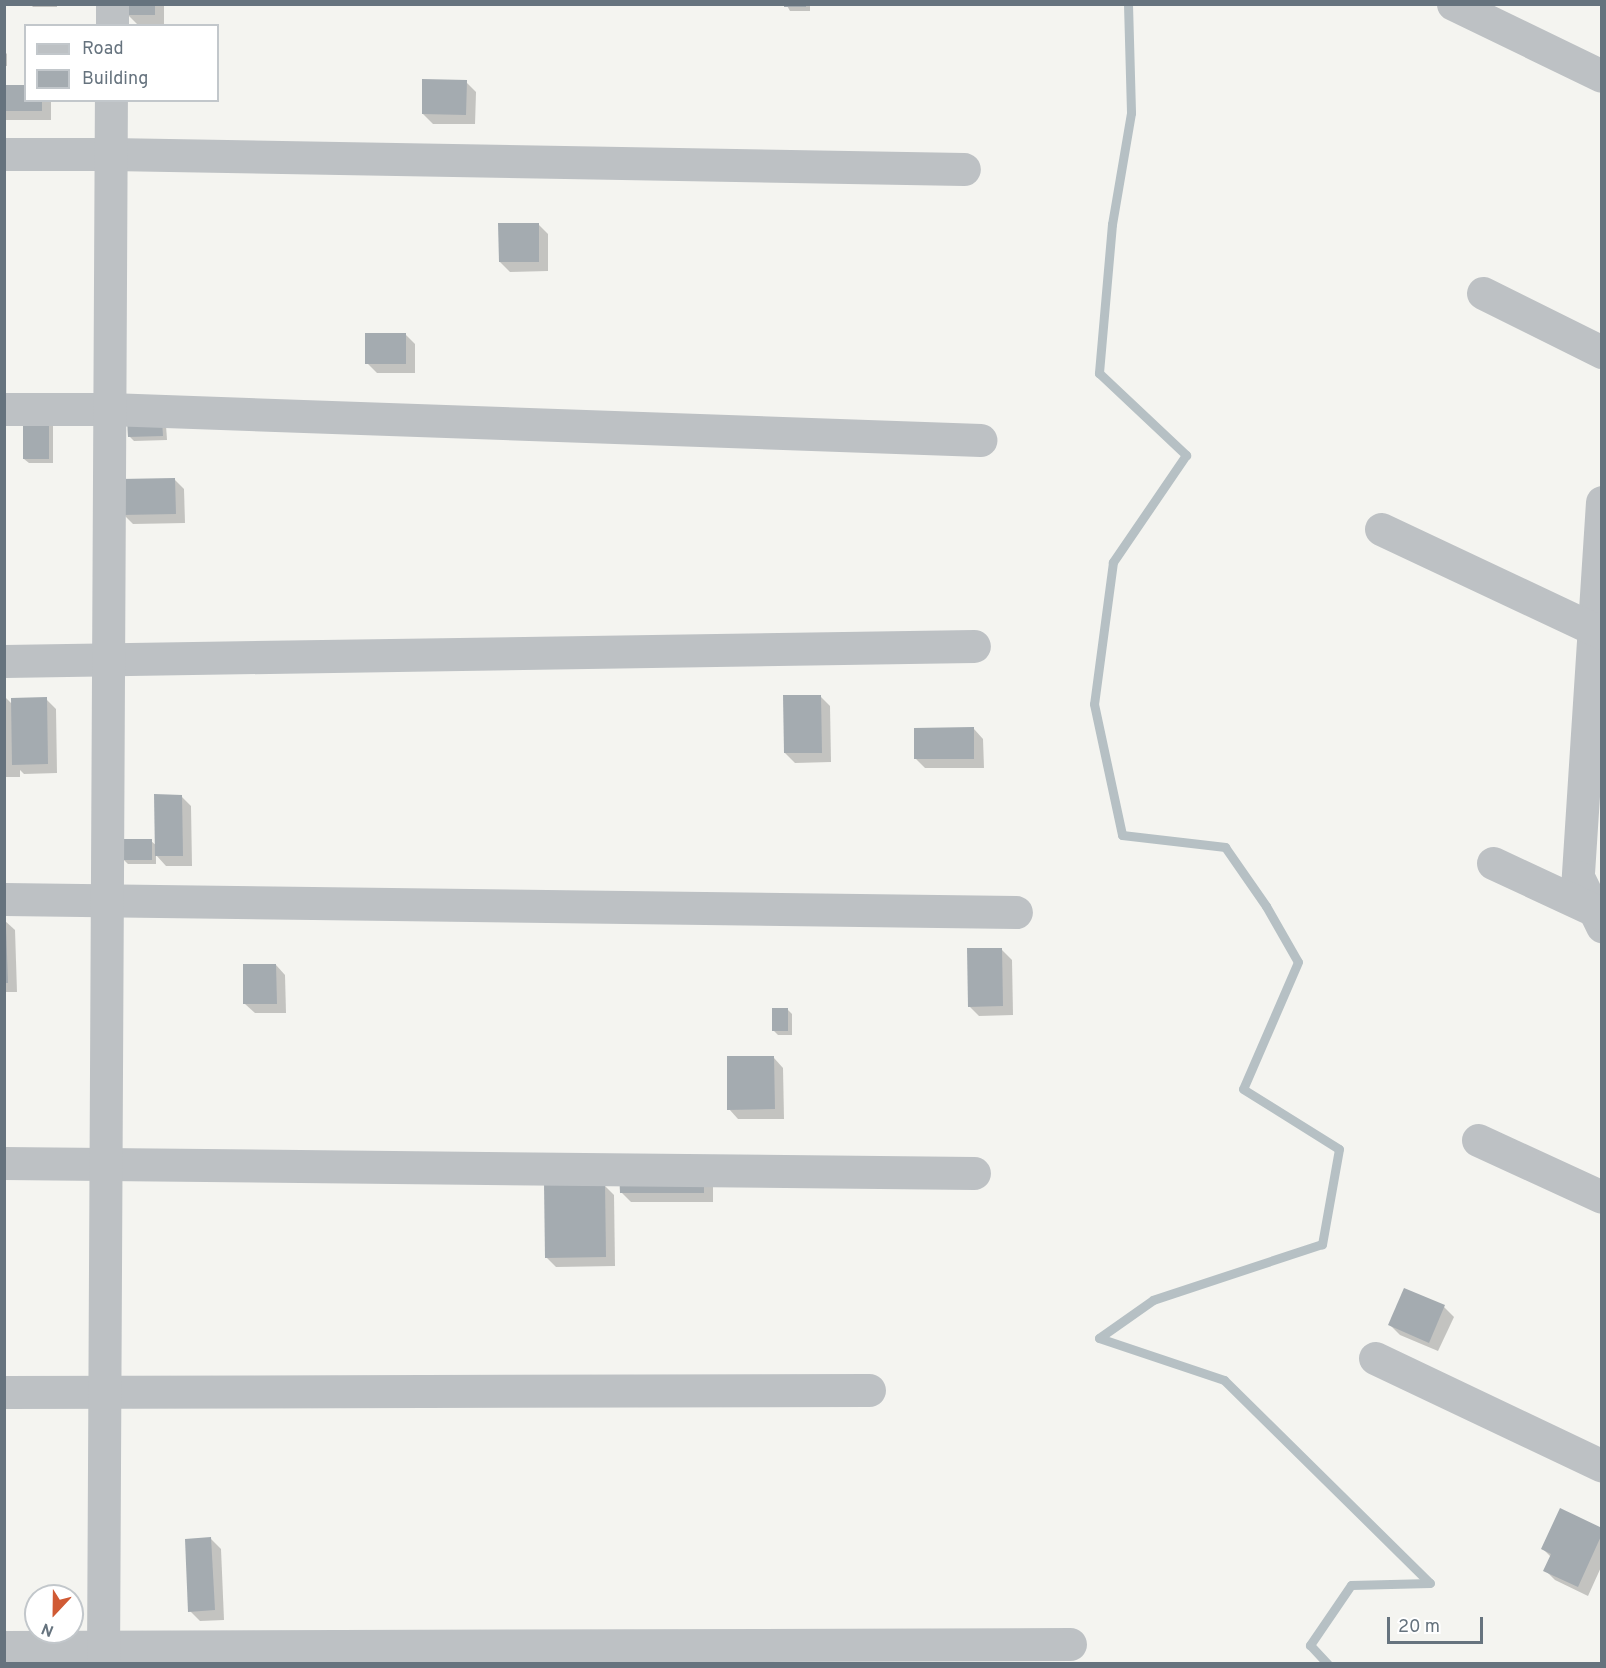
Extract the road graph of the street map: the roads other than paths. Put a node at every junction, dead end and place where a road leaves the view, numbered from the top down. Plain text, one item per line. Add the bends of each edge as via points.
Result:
1 (112, 4) edge
2 (1453, 4) edge
3 (112, 24) edge
4 (1602, 76) edge
5 (111, 102) edge
6 (4, 154) edge
7 (111, 154) junction
8 (964, 169) dead end
9 (1483, 293) dead end
10 (1602, 352) edge
11 (4, 409) edge
12 (110, 409) junction
13 (980, 440) dead end
14 (1602, 501) edge
15 (1382, 529) dead end
16 (1598, 631) edge
17 (974, 646) dead end
18 (4, 661) edge
19 (108, 661) junction
20 (1493, 862) dead end
21 (4, 899) edge
22 (107, 899) junction
23 (1016, 912) dead end
24 (1599, 917) edge
25 (1478, 1140) dead end
26 (4, 1163) edge
27 (105, 1164) junction
28 (974, 1173) dead end
29 (1602, 1197) edge
30 (1375, 1358) dead end
31 (869, 1390) dead end
32 (4, 1392) edge
33 (104, 1392) junction
34 (1602, 1466) edge
35 (1070, 1644) dead end
36 (4, 1647) edge
37 (103, 1655) edge

1 - 3 street
2 - 4 street
5 - 7 street
6 - 7 street
7 - 8 street
7 - 12 street
9 - 10 street
11 - 12 street
12 - 13 street
12 - 19 street
14 - 16 street
15 - 16 street
16 - 24 street via 1578,877
17 - 19 street
18 - 19 street
19 - 22 street
20 - 24 street
21 - 22 street
22 - 23 street
22 - 27 street
25 - 29 street
26 - 27 street
27 - 28 street
27 - 33 street
30 - 34 street
31 - 33 street
32 - 33 street
33 - 37 street
35 - 37 street
36 - 37 street

